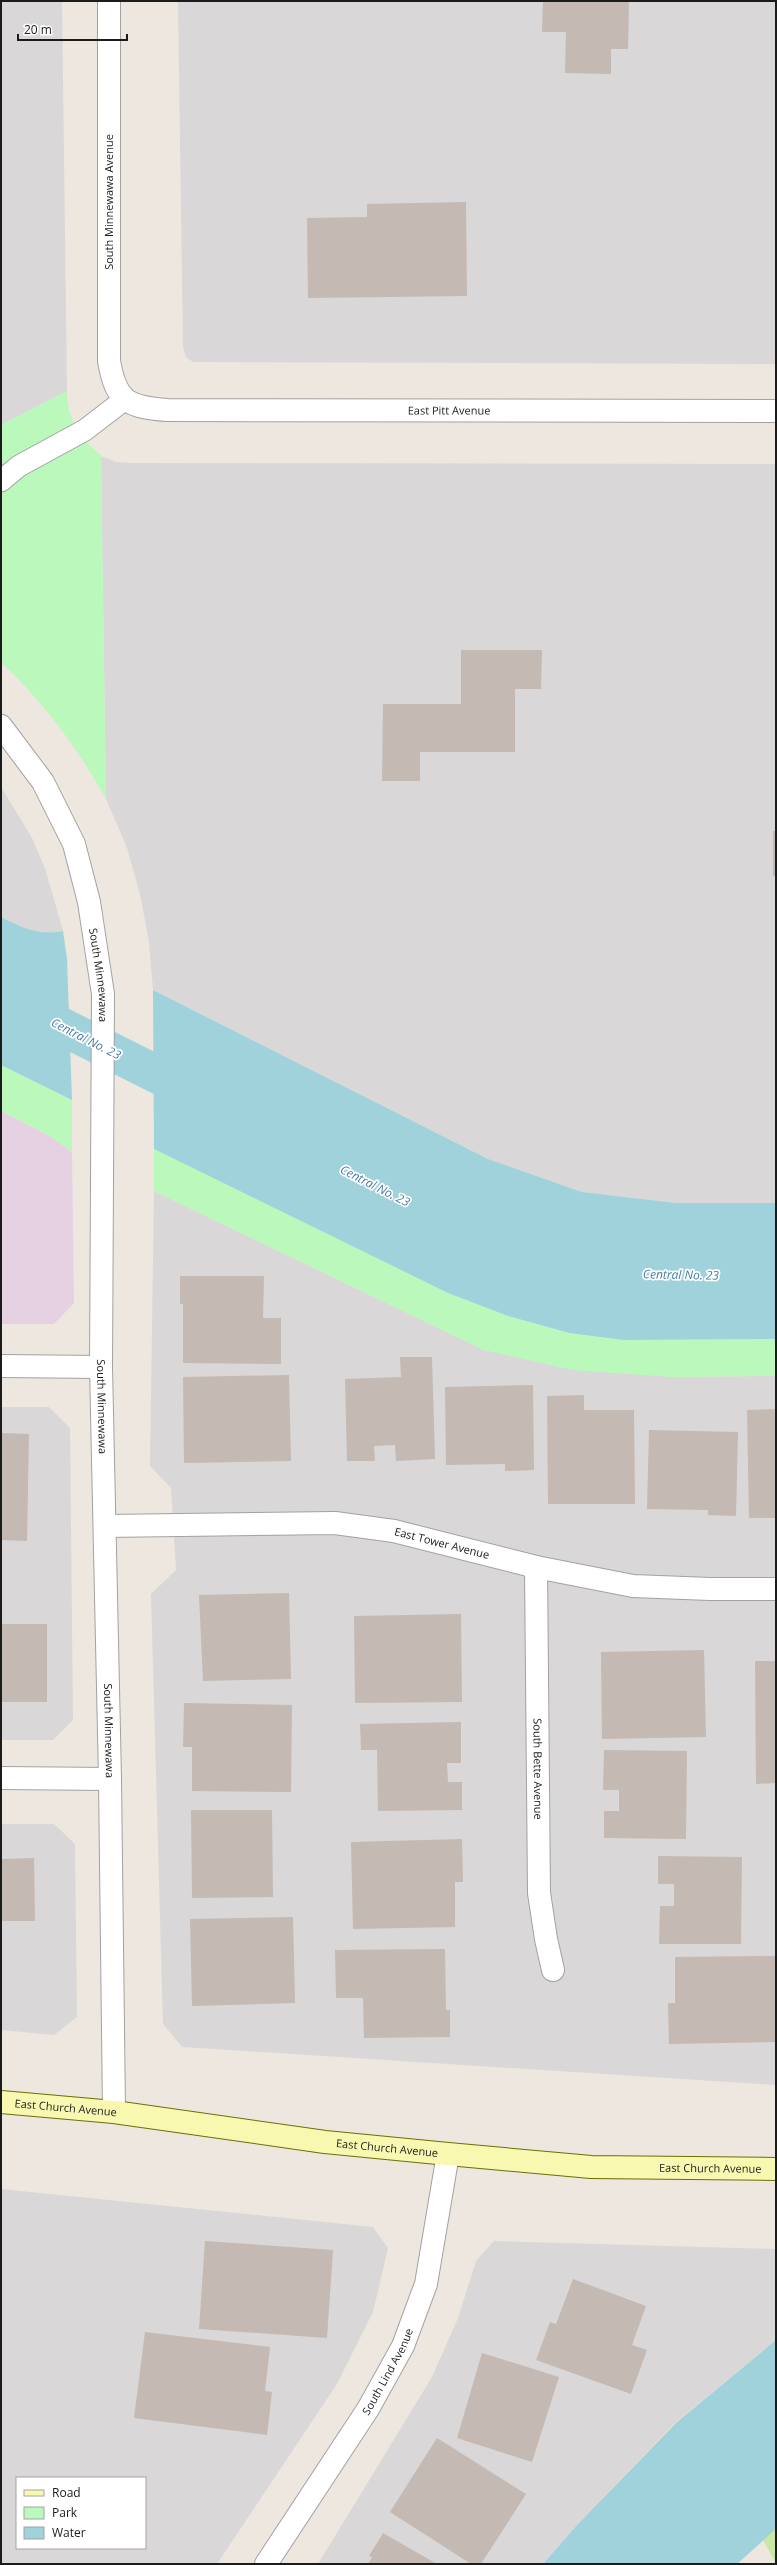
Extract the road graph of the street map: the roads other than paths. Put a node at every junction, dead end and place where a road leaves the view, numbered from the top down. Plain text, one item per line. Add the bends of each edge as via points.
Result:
1 (109, 1) edge
2 (124, 400) junction
3 (776, 411) edge
4 (1, 481) edge
5 (1, 726) edge
6 (1, 1366) edge
7 (101, 1367) junction
8 (105, 1526) junction
9 (536, 1568) junction
10 (776, 1589) edge
11 (1, 1778) edge
12 (110, 1779) junction
13 (553, 1970) dead end
14 (1, 2102) edge
15 (114, 2112) junction
16 (448, 2154) junction
17 (776, 2169) edge
18 (266, 2564) edge

1 - 2 street, South Minnewawa Avenue via 109,361 113,383
2 - 3 street, East Pitt Avenue via 143,408 167,410
2 - 4 lane via 85,430 19,466
5 - 7 street, South Minnewawa via 43,782 74,844 89,902 103,994
6 - 7 street
7 - 8 street, South Minnewawa
8 - 9 street, East Tower Avenue via 335,1523 394,1531
8 - 12 street, South Minnewawa
9 - 10 street, East Tower Avenue via 632,1586
9 - 13 street, South Bette Avenue via 539,1893
11 - 12 street
12 - 15 street, South Minnewawa
14 - 15 street, East Church Avenue
15 - 16 street, East Church Avenue via 325,2142
16 - 17 street, East Church Avenue via 592,2167
16 - 18 street, South Lind Avenue via 426,2284 403,2346 368,2409

